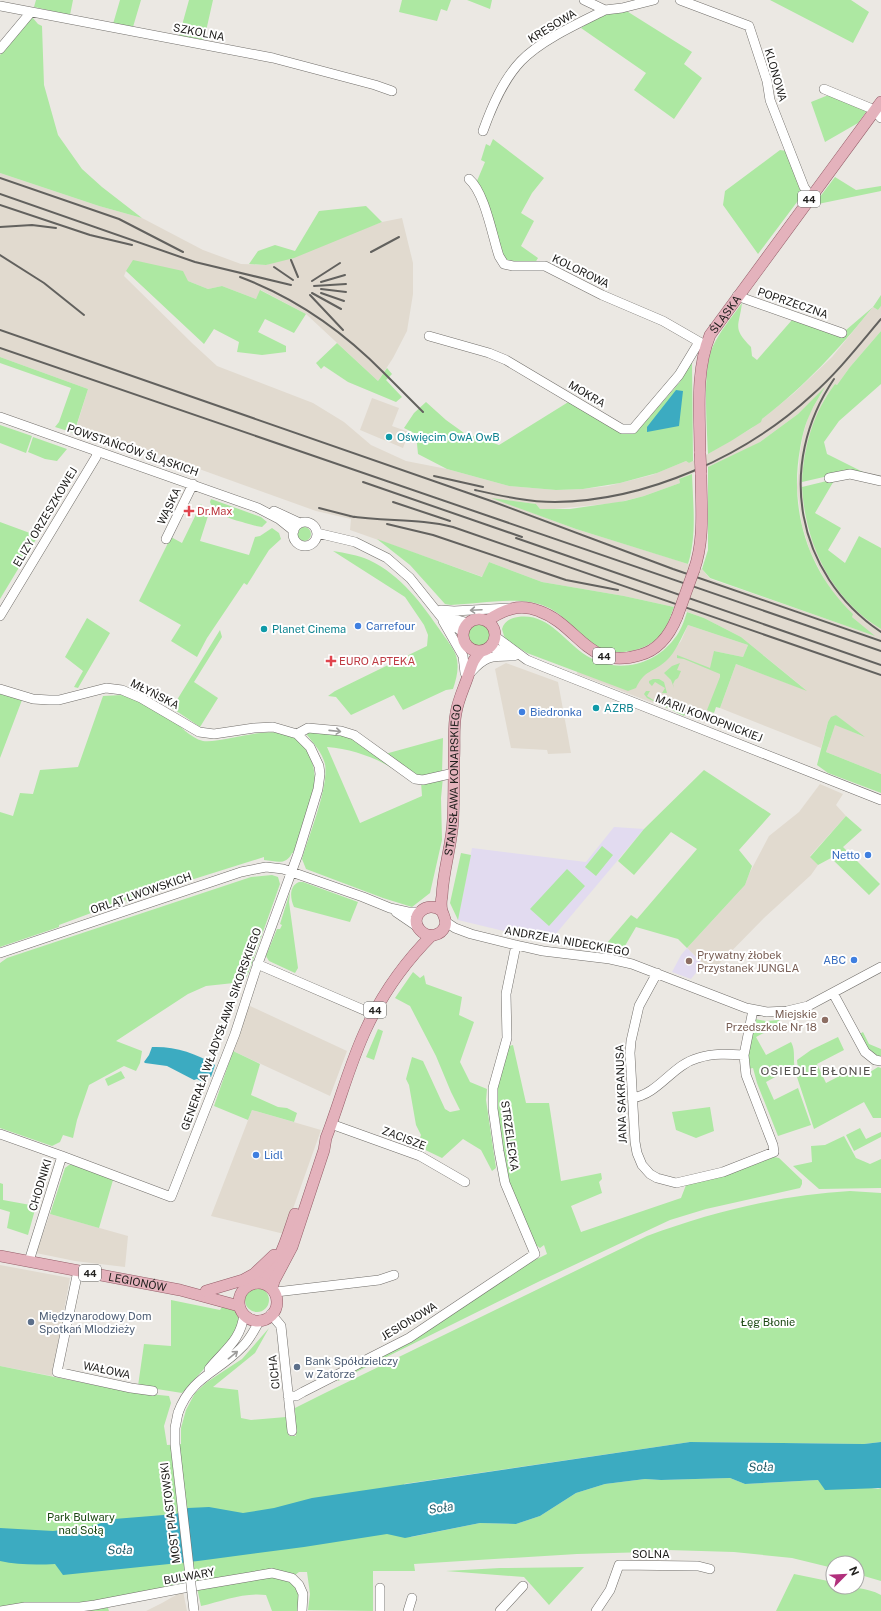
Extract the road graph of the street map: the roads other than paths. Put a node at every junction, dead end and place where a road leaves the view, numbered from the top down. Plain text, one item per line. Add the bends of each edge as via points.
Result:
1 (584, 0) edge
2 (654, 0) edge
3 (680, 0) edge
4 (0, 6) edge
5 (605, 10) junction
6 (31, 12) junction
7 (0, 49) edge
8 (824, 89) dead end
9 (392, 91) dead end
10 (879, 110) edge
11 (483, 130) dead end
12 (469, 179) dead end
13 (811, 197) junction
14 (737, 296) junction
15 (842, 333) dead end
16 (429, 336) dead end
17 (702, 344) junction
18 (0, 417) edge
19 (97, 451) junction
20 (829, 478) dead end
21 (881, 481) edge
22 (193, 484) junction
23 (258, 508) junction
24 (300, 523) junction
25 (294, 531) junction
26 (316, 536) junction
27 (166, 539) dead end
28 (512, 608) junction
29 (526, 608) junction
30 (441, 614) junction
31 (0, 616) edge
32 (466, 627) junction
33 (492, 633) junction
34 (469, 648) junction
35 (480, 652) junction
36 (514, 656) junction
37 (527, 660) junction
38 (466, 678) junction
39 (0, 689) edge
40 (297, 734) junction
41 (454, 773) junction
42 (881, 800) edge
43 (291, 871) junction
44 (444, 875) junction
45 (390, 908) junction
46 (425, 909) junction
47 (444, 916) junction
48 (419, 929) junction
49 (436, 934) junction
50 (471, 934) junction
51 (516, 945) junction
52 (0, 953) edge
53 (408, 962) junction
54 (258, 964) junction
55 (881, 967) edge
56 (657, 973) junction
57 (833, 993) junction
58 (753, 1010) junction
59 (373, 1014) junction
60 (744, 1055) junction
61 (881, 1061) edge
62 (632, 1098) junction
63 (331, 1124) junction
64 (0, 1134) edge
65 (326, 1138) junction
66 (62, 1156) junction
67 (465, 1182) dead end
68 (283, 1246) junction
69 (535, 1254) joint
70 (0, 1256) edge
71 (29, 1261) junction
72 (78, 1271) junction
73 (394, 1275) dead end
74 (257, 1283) junction
75 (244, 1289) junction
76 (180, 1290) junction
77 (206, 1291) junction
78 (273, 1291) junction
79 (241, 1310) junction
80 (271, 1314) junction
81 (260, 1320) junction
82 (202, 1378) junction
83 (153, 1391) dead end
84 (288, 1396) junction
85 (292, 1431) dead end
86 (710, 1569) dead end
87 (523, 1586) dead end
88 (380, 1588) dead end
89 (412, 1598) dead end
90 (0, 1611) edge
91 (194, 1611) edge
92 (302, 1611) edge
93 (380, 1611) edge
94 (408, 1611) edge
95 (500, 1611) edge
96 (596, 1611) edge

1 - 5 street
2 - 5 street
3 - 13 street, KLONOWA via 749,26 776,117 804,188
4 - 6 street, SZKOLNA
5 - 11 street, KRESOWA via 538,46 521,61 502,88
6 - 7 street
6 - 9 street, SZKOLNA via 273,58
8 - 10 street
10 - 13 main road, ŚLĄSKA / 44
12 - 17 street, KOLOROWA via 480,194 499,256 504,264 545,266 664,322
13 - 14 main road, ŚLĄSKA / 44
14 - 15 street, POPRZECZNA
14 - 17 main road, ŚLĄSKA / 44
16 - 17 street, MOKRA via 506,360 627,430 633,429
17 - 29 main road, ŚLĄSKA / 44, bridge via 701,539 694,570 669,634 655,648 643,654 613,658 598,654 551,617 538,610
18 - 19 street, POWSTAŃCÓW ŚLĄSKICH
19 - 22 street, POWSTAŃCÓW ŚLĄSKICH
19 - 31 street, ELIZY ORZESZKOWEJ via 96,457
20 - 21 street via 850,474
22 - 23 street, POWSTAŃCÓW ŚLĄSKICH
22 - 27 street, WĄSKA
23 - 24 street, POWSTAŃCÓW ŚLĄSKICH via 276,512
23 - 25 street, POWSTAŃCÓW ŚLĄSKICH via 279,519
24 - 25 street
24 - 26 street via 312,524
25 - 26 street via 295,540 303,546 310,544
26 - 30 street via 379,554 410,578
28 - 29 main road, 44
28 -> 30 street
28 - 33 main road, 44
29 - 33 main road, 44 via 502,618
30 - 32 street
30 - 38 street via 463,656
32 - 33 main road, 44 via 477,619
32 - 34 main road, 44 via 465,644
33 - 35 main road, 44 via 488,649
33 - 36 street, MARII KONOPNICKIEJ
33 - 37 street, MARII KONOPNICKIEJ
34 - 35 main road
34 - 38 main road, STANISŁAWA KONARSKIEGO / 44
35 - 38 main road, STANISŁAWA KONARSKIEGO / 44 via 472,661
36 - 37 street, MARII KONOPNICKIEJ
36 - 38 street via 489,657 479,663
37 - 42 street, MARII KONOPNICKIEJ
38 - 41 main road, STANISŁAWA KONARSKIEGO / 44 via 453,732
39 - 40 street, MŁYŃSKA via 33,699 49,700 106,688 122,690 141,698 199,732 214,734 273,727
40 -> 41 street via 308,728 354,735 415,779 423,780
40 - 43 street via 310,747 320,774 318,789
41 - 44 main road, STANISŁAWA KONARSKIEGO / 44 via 453,822
43 - 45 street, ORLĄT LWOWSKICH
43 - 52 street, ORLĄT LWOWSKICH via 266,867 241,872
43 - 54 street, GENERAŁA WŁADYSŁAWA SIKORSKIEGO
44 - 46 main road, STANISŁAWA KONARSKIEGO / 44 via 436,895
44 - 47 main road, STANISŁAWA KONARSKIEGO / 44
45 - 46 street, ORLĄT LWOWSKICH via 408,912
45 - 48 street, ORLĄT LWOWSKICH
46 - 47 main road via 434,907
46 - 48 main road, STANISŁAWA KONARSKIEGO / 44 via 417,919
47 - 49 main road, STANISŁAWA KONARSKIEGO / 44 via 445,926
47 - 50 street, ANDRZEJA NIDECKIEGO via 455,928
48 - 49 main road via 428,935
48 - 53 main road, STANISŁAWA KONARSKIEGO / 44 via 418,943
49 - 50 street, ANDRZEJA NIDECKIEGO
49 - 53 main road, STANISŁAWA KONARSKIEGO / 44
50 - 51 street, ANDRZEJA NIDECKIEGO
51 - 56 street, ANDRZEJA NIDECKIEGO via 620,961
51 - 69 street, STRZELECKA via 506,994 507,1038 493,1088 493,1109 505,1183
53 - 59 main road, STANISŁAWA KONARSKIEGO / 44
54 - 59 street
54 - 66 street, GENERAŁA WŁADYSŁAWA SIKORSKIEGO via 235,1034 171,1197
55 - 57 street, ANDRZEJA NIDECKIEGO
56 - 58 street, ANDRZEJA NIDECKIEGO
56 - 62 street, JANA SAKRANUSA via 639,1006 632,1031
57 - 58 street, ANDRZEJA NIDECKIEGO via 796,1009 773,1012
57 - 61 street via 865,1052 875,1060
58 - 60 street
59 - 63 main road, STANISŁAWA KONARSKIEGO / 44
60 - 62 street via 721,1054 697,1058 677,1070 654,1090
60 - 62 street, JANA SAKRANUSA via 748,1082 775,1150 723,1172 676,1182 650,1174 636,1152
63 - 65 main road, STANISŁAWA KONARSKIEGO / 44
63 - 67 street, ZACISZE via 420,1156
64 - 66 street, CHODNIKI
65 - 68 main road, STANISŁAWA KONARSKIEGO / 44 via 316,1152
65 - 78 main road, STANISŁAWA KONARSKIEGO / 44 via 292,1247 274,1282
66 - 71 street, CHODNIKI
68 - 74 main road, STANISŁAWA KONARSKIEGO / 44 via 269,1273
68 - 77 main road via 254,1274
69 - 84 street, JESIONOWA via 409,1338 296,1396
70 - 71 main road, LEGIONÓW / 44
71 - 72 main road, LEGIONÓW / 44
72 - 76 main road, LEGIONÓW / 44
72 - 83 street, WAŁOWA via 57,1372
73 - 78 street via 379,1280
74 - 75 main road, 44
74 - 78 main road via 268,1286
75 - 77 main road, LEGIONÓW / 44 via 236,1292
75 - 79 main road via 239,1298
76 - 77 main road, LEGIONÓW / 44
76 - 79 main road, LEGIONÓW / 44
78 - 80 main road, 44 via 276,1304
79 - 81 main road, 44 via 249,1318
79 - 82 street via 243,1324 236,1339
80 - 81 main road
80 - 84 street, CICHA via 281,1326
82 -> 81 street via 241,1349
82 - 91 street, MOST PIASTOWSKI, bridge via 186,1394 178,1413 174,1444
84 - 85 street, CICHA
86 - 96 street, SOLNA via 698,1566 619,1565 610,1590
87 - 95 street
88 - 93 street
89 - 94 street
90 - 92 street, BULWARY via 25,1607 96,1605 272,1573 292,1578 299,1585 303,1594

